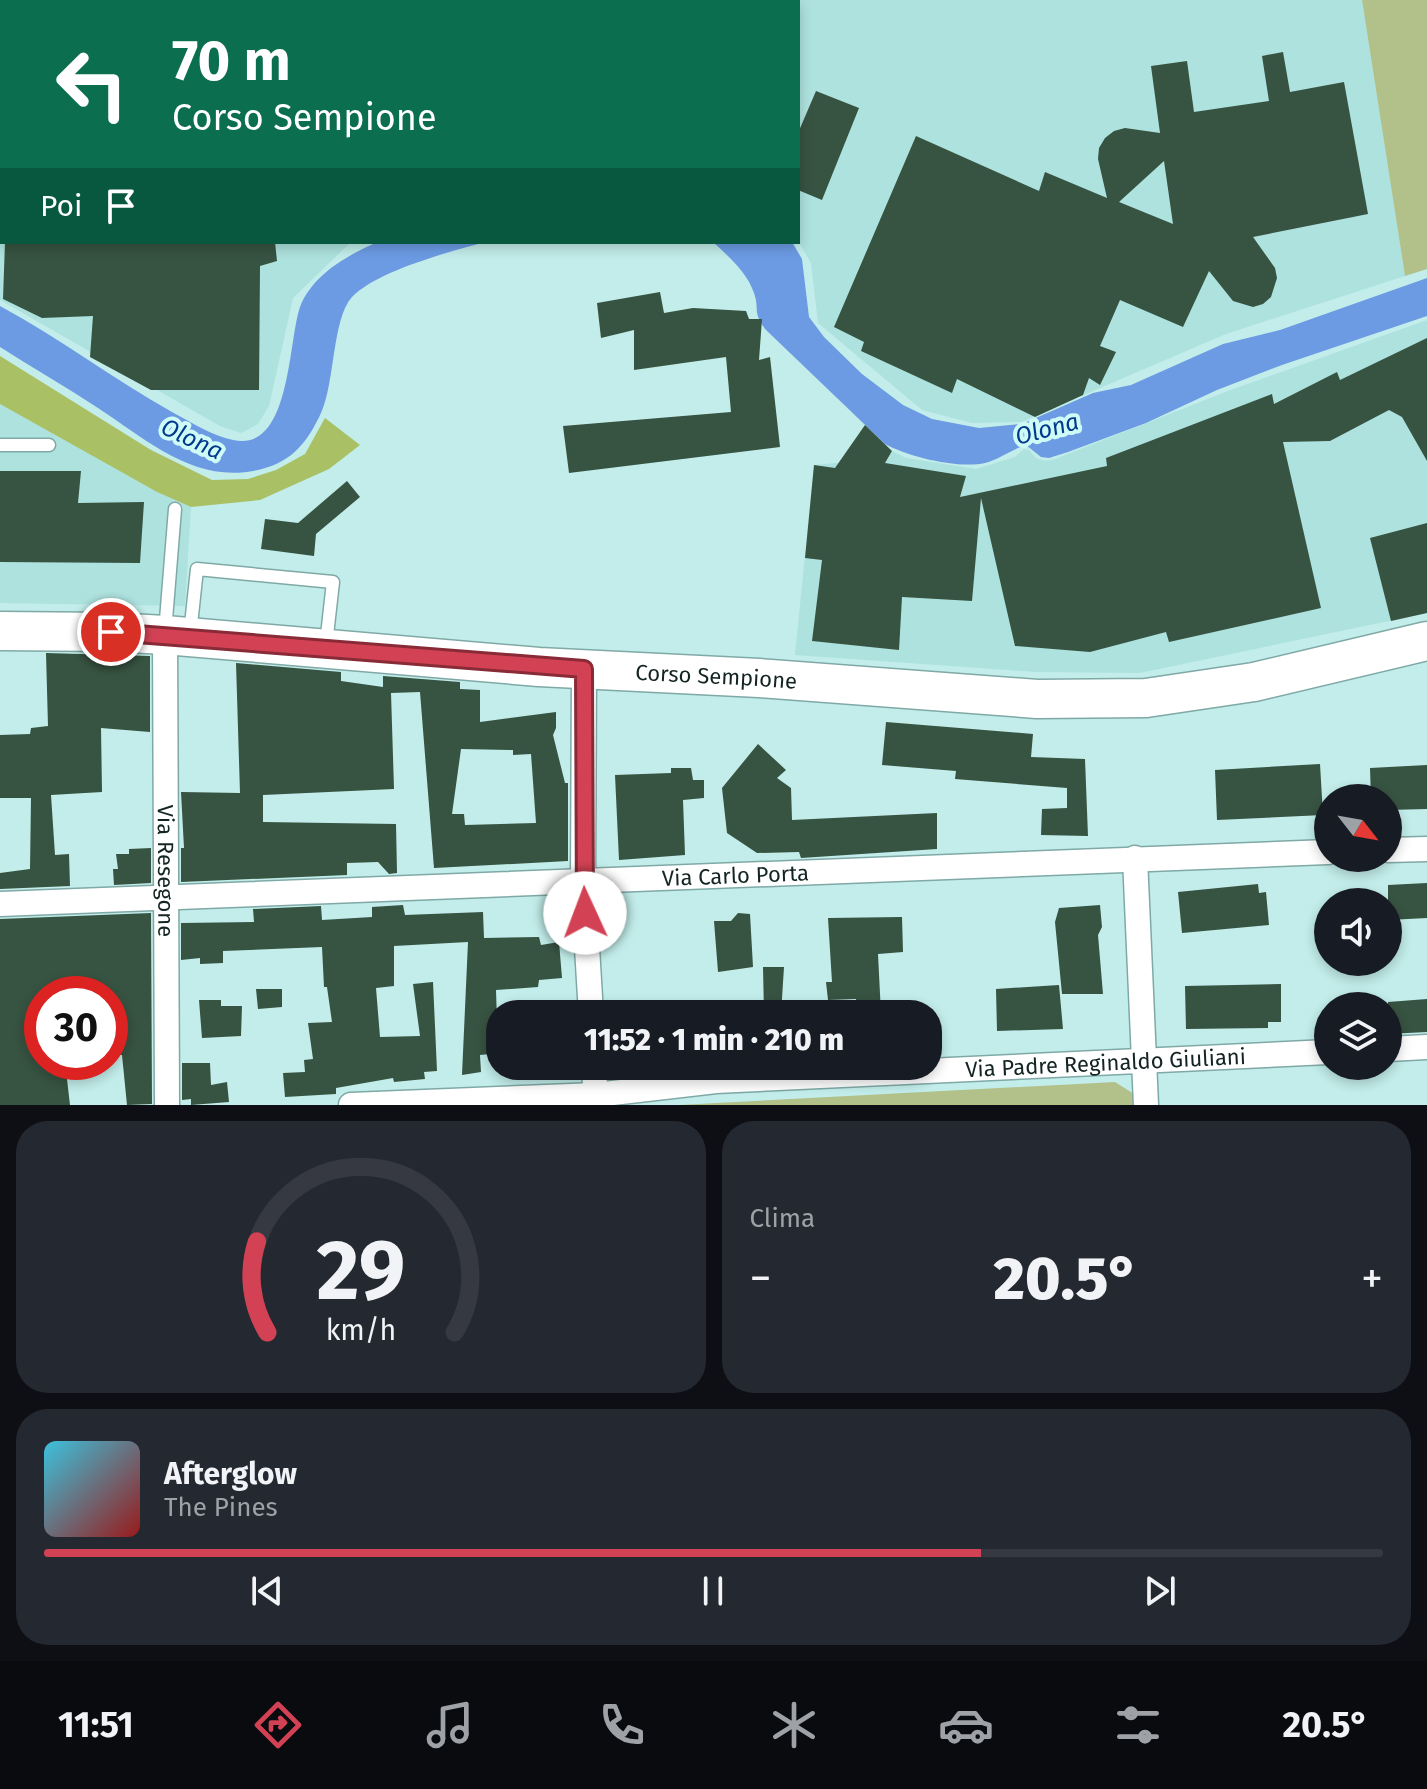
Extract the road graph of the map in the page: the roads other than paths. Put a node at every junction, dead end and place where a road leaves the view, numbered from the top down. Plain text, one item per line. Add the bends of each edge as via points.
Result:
1 (0, 445) edge
2 (49, 445) dead end
3 (175, 509) dead end
4 (0, 631) edge
5 (177, 636) junction
6 (1427, 641) edge
7 (326, 648) junction
8 (584, 669) junction
9 (1427, 849) edge
10 (1402, 850) edge
11 (1314, 852) edge
12 (1135, 858) junction
13 (583, 881) junction
14 (167, 899) junction
15 (0, 904) edge
16 (590, 1000) edge
17 (1427, 1047) edge
18 (1402, 1048) edge
19 (1314, 1053) edge
20 (1142, 1061) junction
21 (595, 1080) edge
22 (596, 1100) edge
23 (512, 1102) edge
24 (167, 1105) edge
25 (351, 1105) edge
26 (1146, 1105) edge

1 - 2 lane
3 - 5 lane
4 - 5 main road, Corso Sempione
5 - 7 main road, Corso Sempione
5 - 7 lane via 197,569 333,582
5 - 14 street, Via Resegone
6 - 8 main road, Corso Sempione via 1254,682 1146,698 1037,699
7 - 8 main road, Corso Sempione
8 - 13 street
9 - 10 street
11 - 12 street, Via Carlo Porta
12 - 13 street, Via Carlo Porta
12 - 20 street
13 - 14 street, Via Carlo Porta
13 - 16 street
14 - 15 street, Via Carlo Porta
14 - 24 street, Via Resegone
17 - 18 street
19 - 20 street, Via Padre Reginaldo Giuliani
20 - 22 street, Via Padre Reginaldo Giuliani via 716,1081
20 - 26 street
21 - 22 street
22 - 23 street, Via Padre Reginaldo Giuliani
23 - 25 street, Via Padre Reginaldo Giuliani

